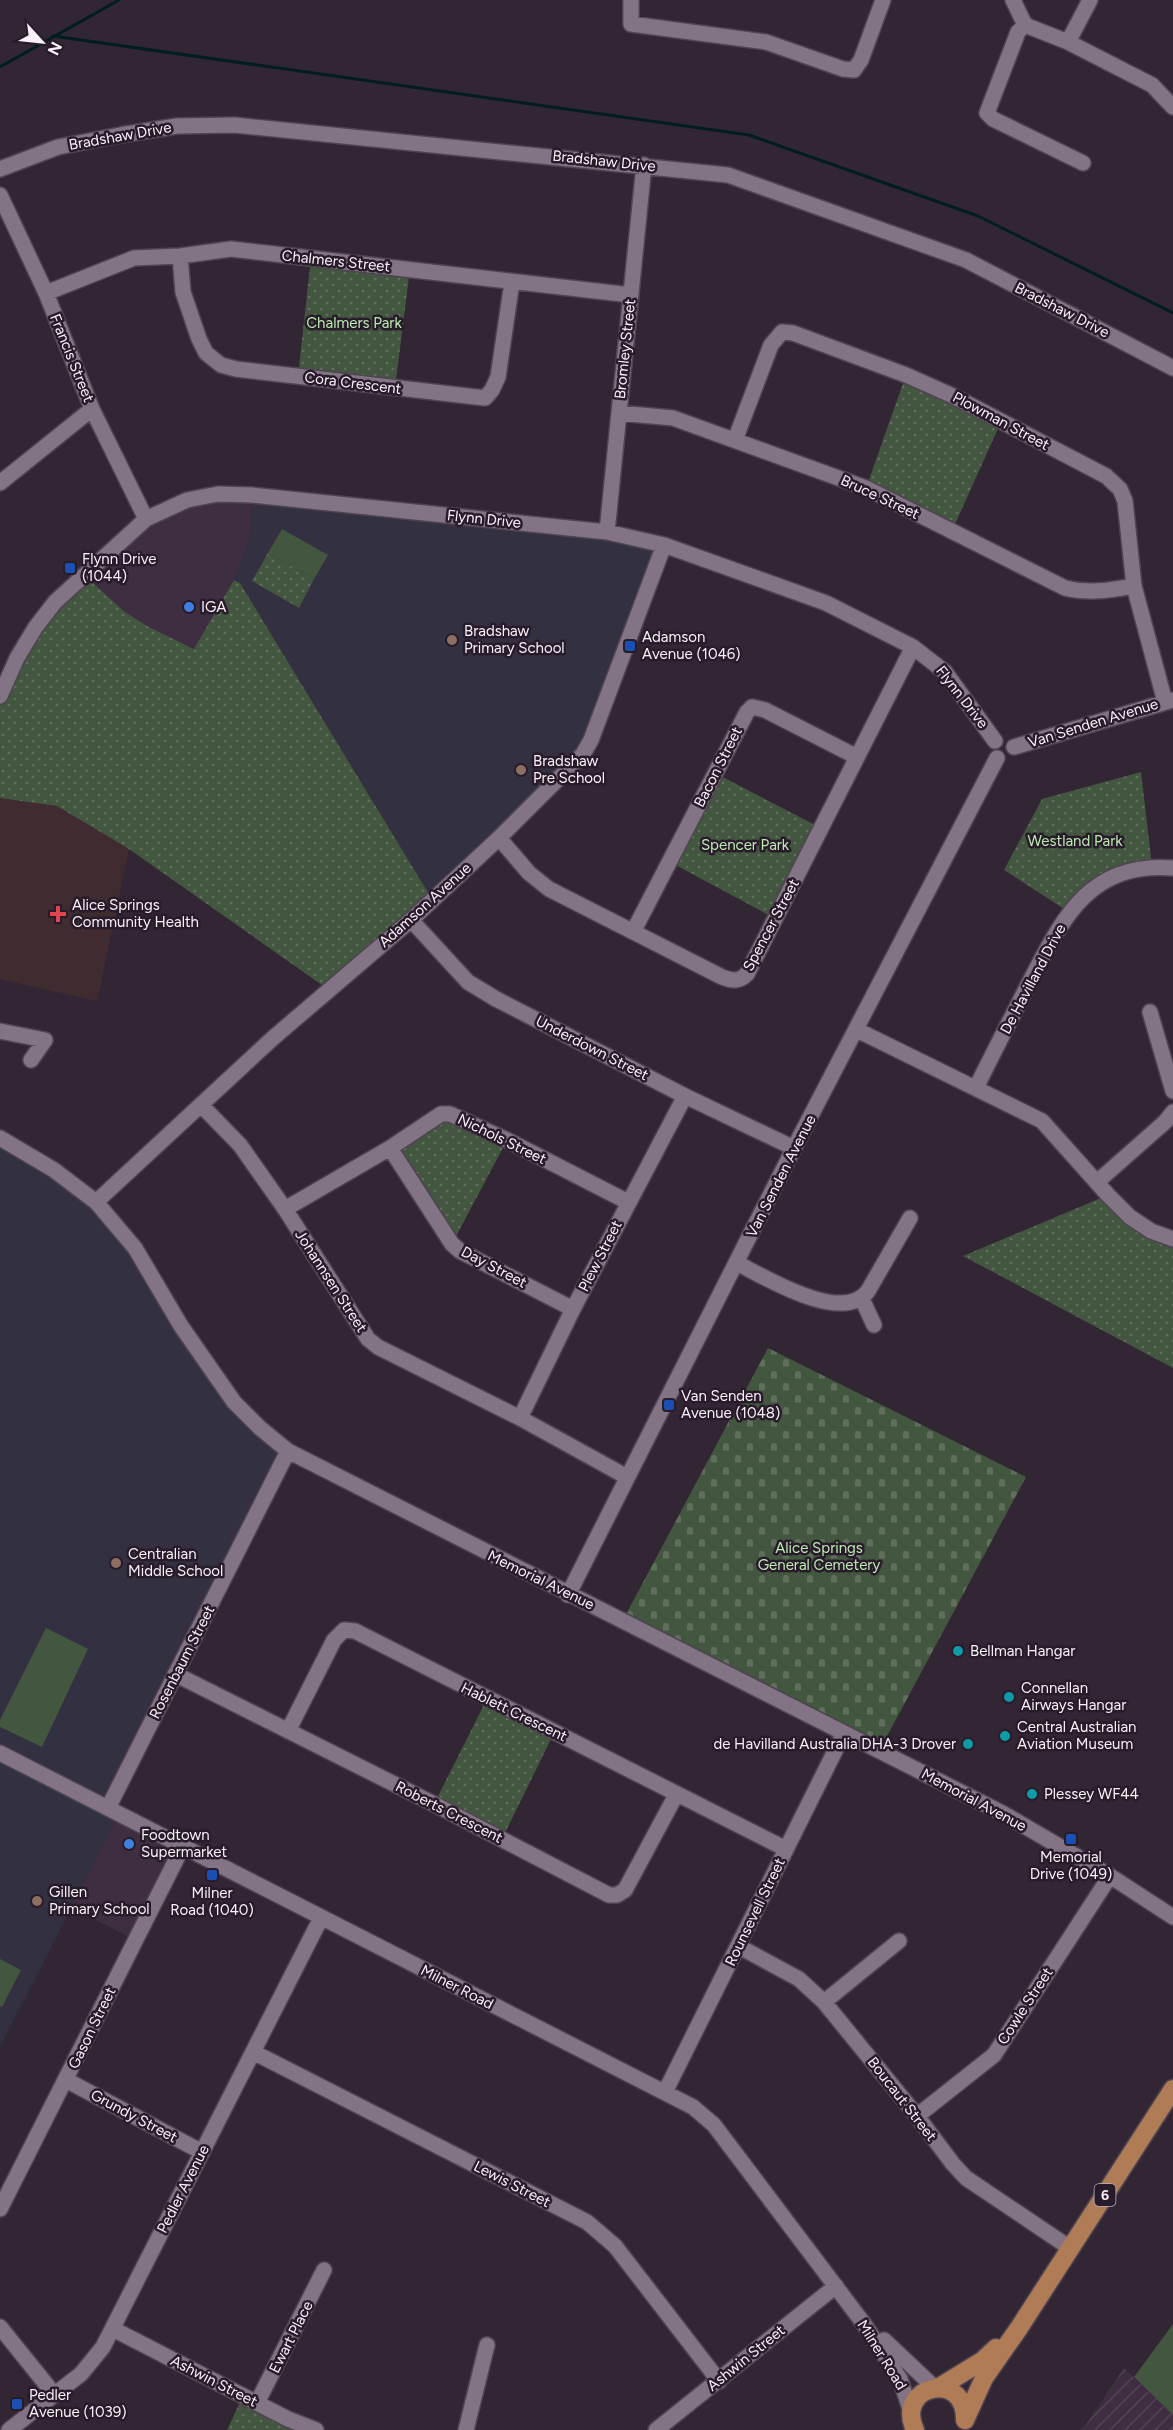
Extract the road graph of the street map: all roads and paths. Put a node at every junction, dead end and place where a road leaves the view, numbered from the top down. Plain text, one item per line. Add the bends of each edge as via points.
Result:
1 (631, 0) edge
2 (883, 0) edge
3 (1013, 0) edge
4 (1090, 0) edge
5 (1025, 25) junction
6 (1068, 42) junction
7 (1173, 107) edge
8 (1083, 163) dead end
9 (644, 165) junction
10 (0, 169) edge
11 (0, 195) edge
12 (180, 256) junction
13 (512, 282) junction
14 (46, 293) junction
15 (631, 295) junction
16 (1173, 368) edge
17 (92, 409) junction
18 (619, 413) junction
19 (735, 440) junction
20 (2, 476) edge
21 (146, 519) junction
22 (607, 532) junction
23 (664, 545) junction
24 (1134, 586) junction
25 (913, 647) junction
26 (0, 696) edge
27 (1169, 701) edge
28 (995, 741) junction
29 (1014, 747) junction
30 (857, 757) junction
31 (997, 758) junction
32 (499, 838) junction
33 (1173, 868) edge
34 (411, 920) junction
35 (633, 932) junction
36 (1150, 1012) dead end
37 (857, 1030) junction
38 (0, 1031) edge
39 (31, 1060) dead end
40 (976, 1088) junction
41 (1173, 1091) edge
42 (686, 1096) junction
43 (202, 1106) junction
44 (1173, 1112) edge
45 (0, 1138) edge
46 (390, 1148) junction
47 (794, 1148) junction
48 (1097, 1182) junction
49 (96, 1202) junction
50 (628, 1202) junction
51 (285, 1209) junction
52 (910, 1218) dead end
53 (1173, 1239) edge
54 (737, 1263) junction
55 (862, 1299) junction
56 (573, 1309) junction
57 (874, 1325) dead end
58 (520, 1418) junction
59 (288, 1451) junction
60 (627, 1477) junction
61 (568, 1595) junction
62 (175, 1674) junction
63 (288, 1731) junction
64 (844, 1733) junction
65 (0, 1753) edge
66 (676, 1795) junction
67 (108, 1809) junction
68 (183, 1846) junction
69 (786, 1849) junction
70 (1110, 1876) junction
71 (1173, 1917) edge
72 (321, 1918) junction
73 (899, 1941) dead end
74 (738, 1946) junction
75 (824, 2002) junction
76 (253, 2052) junction
77 (66, 2080) junction
78 (665, 2092) junction
79 (1172, 2094) edge
80 (917, 2116) junction
81 (202, 2152) junction
82 (0, 2209) edge
83 (1070, 2248) junction
84 (324, 2270) dead end
85 (836, 2286) junction
86 (848, 2301) junction
87 (1036, 2301) junction
88 (0, 2327) edge
89 (113, 2329) junction
90 (487, 2345) dead end
91 (719, 2381) junction
92 (937, 2388) junction
93 (54, 2394) junction
94 (257, 2403) junction
95 (910, 2422) edge
96 (965, 2426) edge
97 (9, 2430) edge
98 (316, 2430) edge
99 (466, 2430) edge
100 (656, 2430) edge

1 - 2 street via 631,24 766,42 854,70
3 - 5 street
4 - 6 street
5 - 6 street
5 - 8 street via 1018,32 987,113
6 - 7 street via 1152,85
9 - 10 street, Bradshaw Drive via 234,125 177,126 110,137 58,147
9 - 15 street, Bromley Street
9 - 16 street, Bradshaw Drive via 728,175 966,260
11 - 14 street, Francis Street
12 - 13 street, Chalmers Street via 231,249
12 - 13 street, Cora Crescent via 183,292 199,339 206,353 221,365 485,398 498,377
12 - 14 street, Chalmers Street via 134,258
13 - 15 street, Chalmers Street
14 - 17 street, Francis Street
15 - 18 street, Bromley Street
17 - 20 street
17 - 21 street, Francis Street
18 - 19 street, Bruce Street via 673,418
18 - 22 street, Bromley Street
19 - 24 street, Bruce Street via 866,488 1065,588 1081,592
19 - 24 street, Plowman Street via 771,345 782,332 793,333 953,396 1106,476 1120,489 1125,501
21 - 22 street, Flynn Drive via 187,500 218,494
21 - 26 street, Flynn Drive via 55,602 23,648
22 - 23 street, Flynn Drive
23 - 25 street, Flynn Drive via 826,603
23 - 32 street, Adamson Avenue via 591,740 583,754
24 - 27 street, Plowman Street
25 - 28 street, Flynn Drive via 945,672
25 - 30 street, Spencer Street
27 - 29 street, Van Senden Avenue
28 - 29 street via 1005,738
28 - 31 street via 992,749
29 - 31 street via 1010,758
30 - 35 street, Bacon Street via 752,707
30 - 35 street, Spencer Street via 742,980 722,977
31 - 37 street, Van Senden Avenue
32 - 34 street, Adamson Avenue
32 - 35 street, Spencer Street via 529,873 549,889
33 - 40 street, De Havilland Drive via 1152,866 1120,873 1092,889 1069,912
34 - 42 street, Underdown Street via 468,982
34 - 43 street, Adamson Avenue via 273,1038
36 - 41 street
37 - 40 street
37 - 47 street, Van Senden Avenue
38 - 39 street via 45,1040
40 - 48 street via 1042,1121
42 - 47 street, Underdown Street
42 - 50 street, Plew Street
43 - 49 street, Adamson Avenue
43 - 51 street, Johannsen Street via 240,1145
44 - 48 street
45 - 49 street, Memorial Avenue via 54,1170
46 - 50 street, Nichols Street via 441,1114 450,1114
46 - 51 street, Nichols Street
46 - 56 street, Day Street via 452,1244
47 - 54 street, Van Senden Avenue
48 - 53 street via 1130,1217
49 - 59 street, Memorial Avenue via 135,1248 181,1326 234,1402
50 - 56 street, Plew Street
51 - 58 street, Johannsen Street via 368,1339
52 - 55 street
54 - 55 street via 797,1293 830,1302
54 - 60 street, Van Senden Avenue
55 - 57 street
56 - 58 street, Plew Street
58 - 60 street, Johannsen Street
59 - 61 street, Memorial Avenue
59 - 62 street, Rosenbaum Street
60 - 61 street, Van Senden Avenue
61 - 64 street, Memorial Avenue
62 - 63 street, Roberts Crescent
62 - 67 street, Rosenbaum Street
63 - 66 street, Roberts Crescent via 609,1895 625,1890
63 - 66 street, Hablett Crescent via 334,1640 344,1630 355,1631
64 - 69 street, Rounsevell Street
64 - 70 street, Memorial Avenue via 1004,1814
65 - 67 street, Milner Road
66 - 69 street, Hablett Crescent
67 - 68 street, Milner Road
68 - 72 street, Milner Road
68 - 77 street, Gason Street
69 - 74 street, Rounsevell Street
70 - 71 street, Memorial Avenue
70 - 80 street, Cowle Street via 993,2055
72 - 76 street, Pedler Avenue
72 - 78 street, Milner Road
73 - 75 street
74 - 75 street, Boucaut Street via 800,1979
74 - 78 street, Rounsevell Street
75 - 80 street, Boucaut Street
76 - 81 street, Pedler Avenue
76 - 91 street, Lewis Street via 587,2222 615,2246
77 - 81 street, Grundy Street
77 - 82 street, Gason Street
78 - 85 street, Milner Road via 693,2107 714,2125
79 - 83 main road, 6
80 - 83 street, Boucaut Street via 966,2178
81 - 89 street, Pedler Avenue
83 - 87 main road, 6
84 - 94 street, Ewart Place
85 - 86 street, Milner Road
85 - 91 street, Ashwin Street
86 - 92 street, Milner Road via 898,2355
86 - 95 street, Milner Road via 900,2379
87 - 92 main road, 6 via 997,2348
87 - 96 main road, 6 via 984,2378
88 - 93 street
89 - 93 street, Pedler Avenue via 92,2363
89 - 94 street, Ashwin Street
90 - 99 street
91 - 100 street, Ashwin Street
92 - 95 main road, 6 via 920,2395
92 - 96 main road, 6 via 952,2391 958,2397 966,2412
93 - 97 street, Pedler Avenue
94 - 98 street, Ashwin Street

